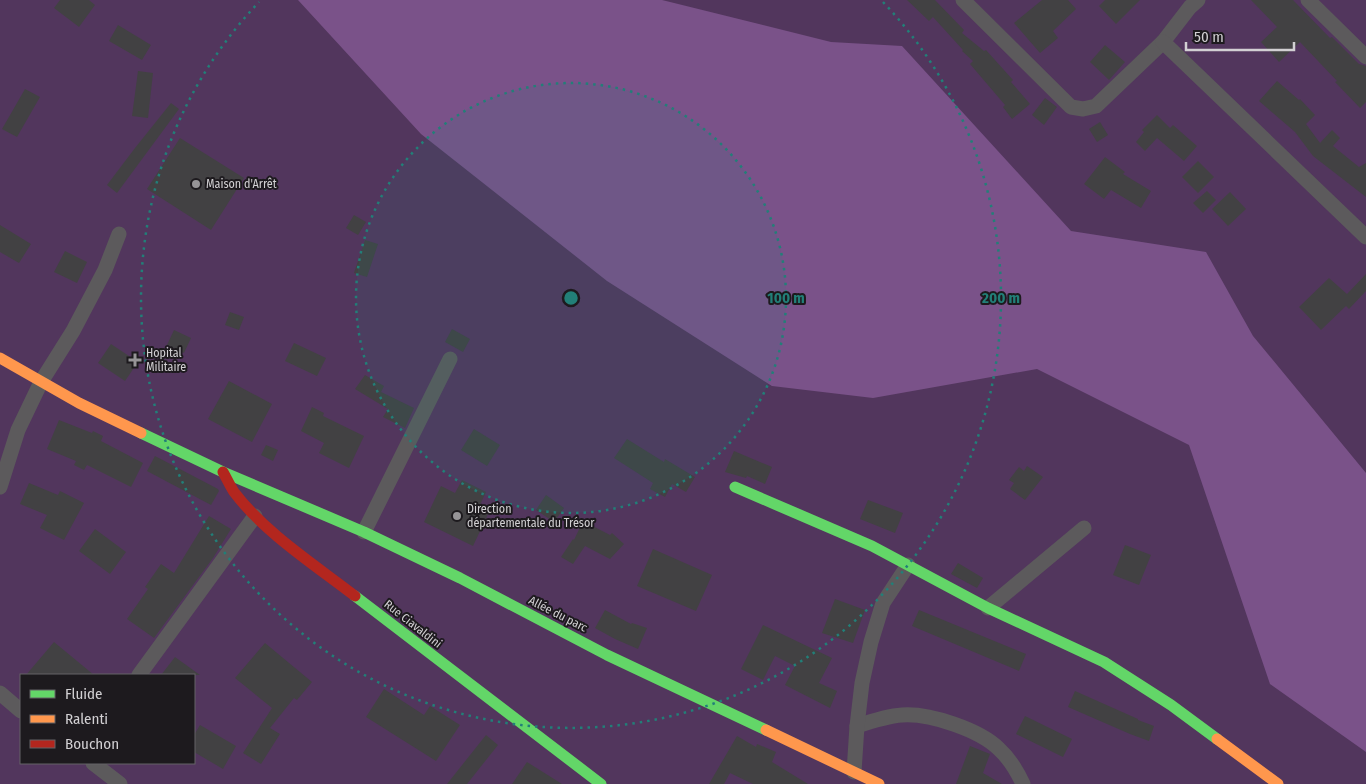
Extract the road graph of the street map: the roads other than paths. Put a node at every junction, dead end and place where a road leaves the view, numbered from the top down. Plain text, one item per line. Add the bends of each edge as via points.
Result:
1 (963, 0) edge
2 (1308, 0) edge
3 (1190, 2) edge
4 (1163, 42) junction
5 (1366, 57) edge
6 (119, 234) dead end
7 (1366, 237) edge
8 (0, 358) edge
9 (450, 359) dead end
10 (41, 382) junction
11 (223, 472) junction
12 (0, 486) edge
13 (735, 487) dead end
14 (255, 516) junction
15 (1084, 528) dead end
16 (364, 532) junction
17 (908, 565) junction
18 (988, 608) junction
19 (140, 674) edge
20 (0, 693) edge
21 (20, 710) edge
22 (857, 726) junction
23 (94, 764) edge
24 (854, 772) junction
25 (120, 784) edge
26 (601, 784) edge
27 (879, 784) edge
28 (1023, 784) edge
29 (1278, 784) edge

1 - 4 street via 1071,107 1096,106
2 - 5 street
3 - 4 street
4 - 7 street
6 - 10 street via 105,270
8 - 10 street, Allée du parc
9 - 16 street
10 - 11 street, Allée du parc
10 - 12 street via 18,430
11 - 14 street, Rue Ciavaldini via 233,491
11 - 16 street, Allée du parc
13 - 17 street via 872,546
14 - 19 street
14 - 26 street, Rue Ciavaldini
15 - 18 street
16 - 24 street, Allée du parc via 607,655
17 - 18 street
17 - 22 street via 883,603 862,683
18 - 29 street via 1104,662 1171,705
20 - 21 street
22 - 24 street
22 - 28 street via 888,716 904,715 930,717 956,725 999,748
23 - 25 street
24 - 27 street, Allée du parc

